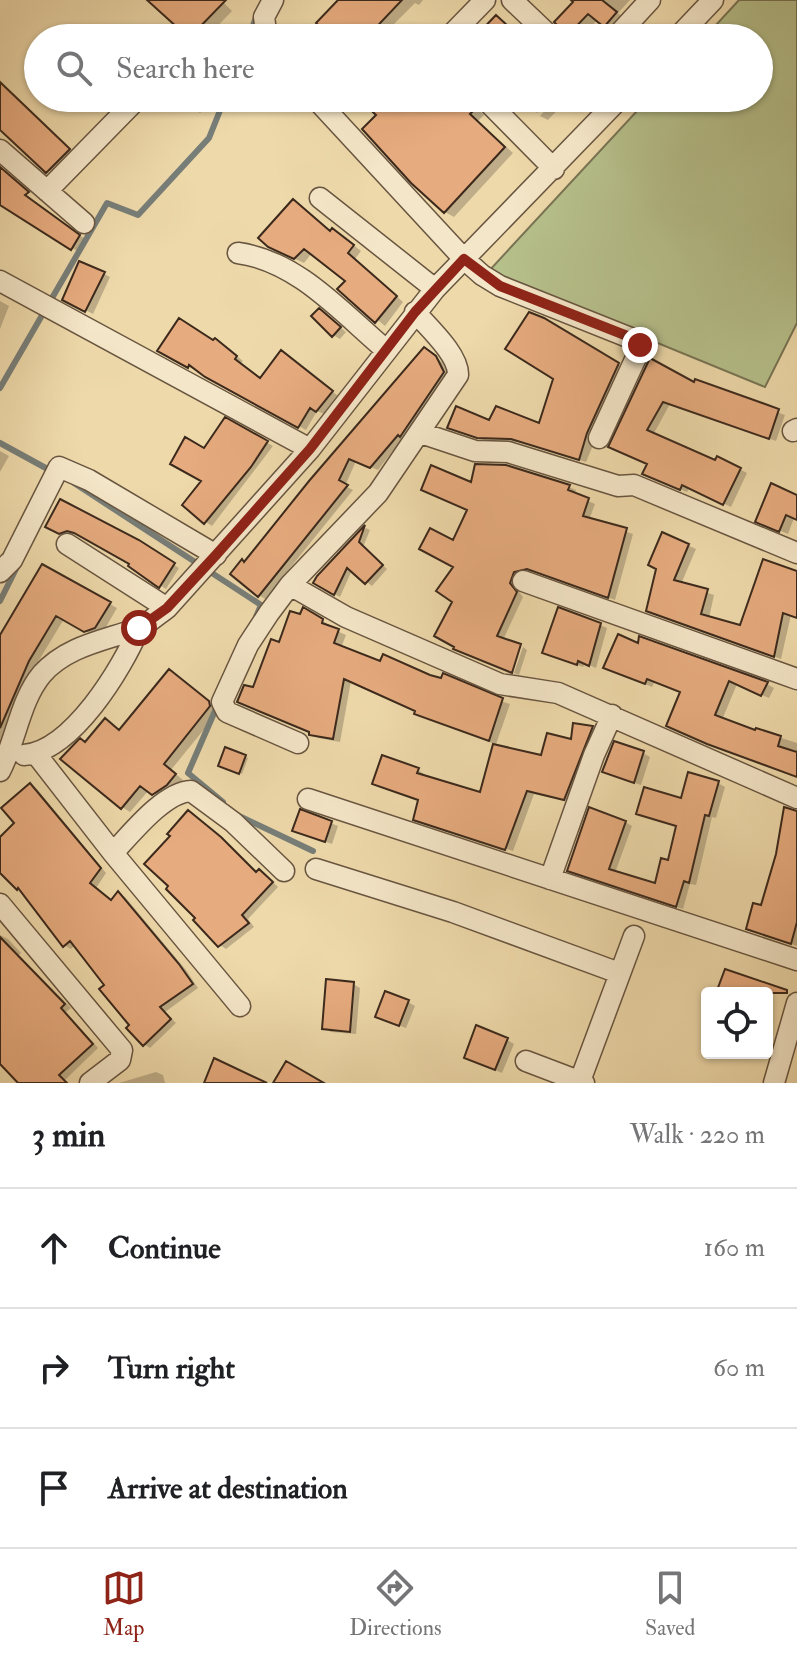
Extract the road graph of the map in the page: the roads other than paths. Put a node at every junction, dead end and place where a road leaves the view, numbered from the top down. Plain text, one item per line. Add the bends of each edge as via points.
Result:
1 (273, 0) edge
2 (485, 0) edge
3 (512, 0) edge
4 (650, 0) edge
5 (707, 2) edge
6 (265, 24) edge
7 (462, 24) edge
8 (537, 24) edge
9 (628, 24) edge
10 (689, 24) edge
11 (124, 112) edge
12 (328, 112) edge
13 (498, 112) edge
14 (607, 112) edge
15 (0, 150) edge
16 (554, 169) junction
17 (47, 191) junction
18 (320, 198) dead end
19 (84, 223) dead end
20 (238, 253) dead end
21 (464, 259) junction
22 (0, 281) edge
23 (435, 289) junction
24 (415, 312) junction
25 (386, 350) junction
26 (421, 433) junction
27 (599, 438) dead end
28 (310, 449) junction
29 (67, 544) dead end
30 (797, 553) edge
31 (207, 565) junction
32 (0, 572) edge
33 (523, 581) dead end
34 (290, 585) junction
35 (167, 608) junction
36 (139, 628) junction
37 (797, 679) edge
38 (612, 715) junction
39 (298, 743) dead end
40 (36, 754) junction
41 (4, 763) edge
42 (797, 798) edge
43 (308, 799) dead end
44 (113, 853) junction
45 (316, 869) dead end
46 (284, 871) dead end
47 (550, 879) junction
48 (0, 904) edge
49 (634, 936) dead end
50 (797, 960) edge
51 (619, 973) junction
52 (797, 1003) edge
53 (240, 1006) dead end
54 (791, 1046) edge
55 (526, 1061) dead end
56 (582, 1082) edge
57 (90, 1083) edge
58 (774, 1083) edge

1 - 6 street
2 - 7 street
3 - 8 street
4 - 9 street
5 - 10 street
11 - 17 street
12 - 21 street
13 - 16 street
14 - 16 street
15 - 17 street
16 - 21 street
17 - 19 street
18 - 23 street
20 - 25 street via 299,277
21 - 23 street
21 - 27 street via 500,286 638,341 639,351
22 - 28 street
23 - 24 street
24 - 25 street
24 - 26 street via 458,370
25 - 28 street
26 - 30 street via 475,451 508,452 618,486 634,485
26 - 34 street via 378,493
28 - 31 street
29 - 35 street
31 - 32 street via 89,480 63,468 54,472 12,560
31 - 35 street
33 - 37 street
34 - 38 street via 346,617 500,684 558,693
34 - 39 street via 248,645 222,706
35 - 36 street
36 - 40 street via 92,706 68,732
36 - 41 street via 77,648 42,675
38 - 42 street
38 - 47 street
40 - 41 street
40 - 44 street
43 - 47 street
44 - 46 street via 148,816 176,794 191,791
44 - 53 street
45 - 51 street
47 - 50 street
48 - 57 street via 122,1050 120,1060
49 - 51 street
51 - 56 street
52 - 54 street
54 - 58 street
55 - 56 street

